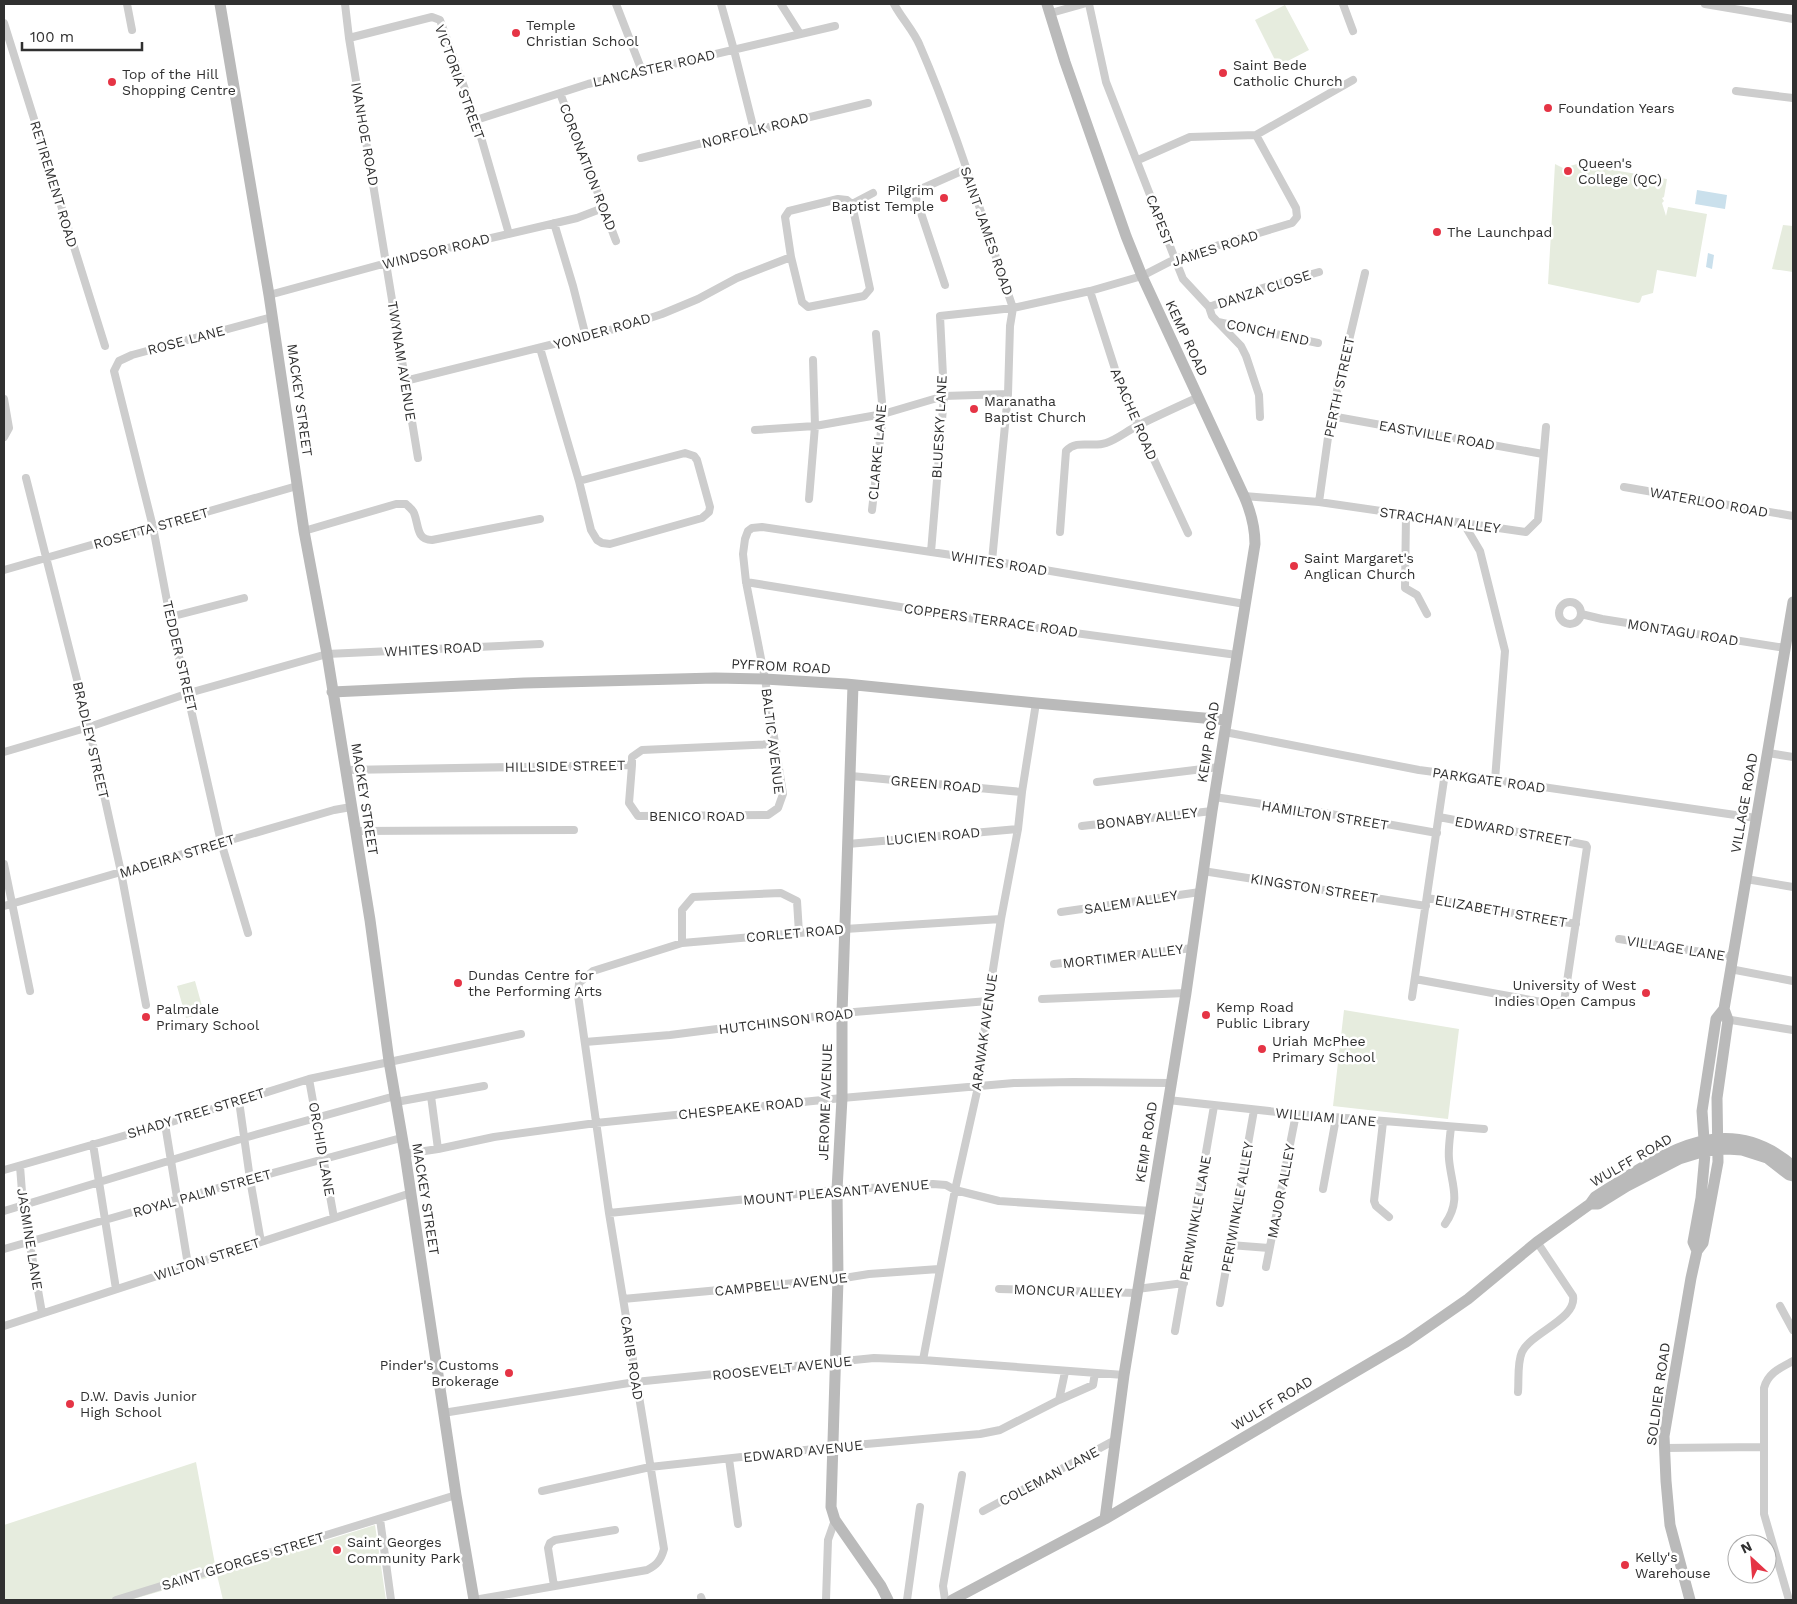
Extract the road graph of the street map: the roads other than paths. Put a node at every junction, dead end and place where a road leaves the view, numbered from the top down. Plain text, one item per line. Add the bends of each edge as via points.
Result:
1 (127, 4) edge
2 (220, 4) edge
3 (345, 4) edge
4 (616, 4) edge
5 (721, 4) edge
6 (781, 4) edge
7 (894, 4) edge
8 (1083, 4) edge
9 (1089, 4) edge
10 (1343, 4) edge
11 (1705, 4) edge
12 (1049, 8) edge
13 (1793, 19) edge
14 (4, 23) edge
15 (836, 26) dead end
16 (132, 30) dead end
17 (1353, 31) dead end
18 (800, 34) junction
19 (349, 38) junction
20 (734, 50) junction
21 (642, 71) junction
22 (1353, 80) dead end
23 (1736, 91) dead end
24 (560, 93) junction
25 (1793, 98) edge
26 (868, 103) dead end
27 (476, 120) junction
28 (754, 130) junction
29 (1256, 135) junction
30 (641, 158) dead end
31 (1138, 160) junction
32 (966, 169) junction
33 (874, 193) dead end
34 (852, 204) junction
35 (603, 208) junction
36 (554, 223) junction
37 (509, 234) junction
38 (616, 241) dead end
39 (791, 257) junction
40 (1175, 260) junction
41 (386, 264) junction
42 (1320, 272) dead end
43 (1365, 273) dead end
44 (1142, 276) junction
45 (945, 285) dead end
46 (1090, 291) junction
47 (269, 295) junction
48 (1209, 307) junction
49 (1013, 308) junction
50 (272, 316) junction
51 (1218, 322) junction
52 (876, 334) dead end
53 (586, 337) junction
54 (1318, 343) dead end
55 (104, 346) dead end
56 (540, 348) junction
57 (813, 360) dead end
58 (114, 378) joint
59 (405, 381) junction
60 (1008, 394) junction
61 (944, 396) junction
62 (1199, 397) junction
63 (4, 399) edge
64 (883, 414) junction
65 (1331, 416) junction
66 (1260, 417) dead end
67 (1138, 425) junction
68 (815, 426) junction
69 (1546, 426) dead end
70 (755, 430) dead end
71 (4, 437) edge
72 (1543, 454) junction
73 (418, 458) dead end
74 (26, 478) dead end
75 (580, 481) junction
76 (297, 486) junction
77 (1624, 487) dead end
78 (1244, 496) junction
79 (809, 499) dead end
80 (1319, 502) junction
81 (872, 510) dead end
82 (1406, 515) junction
83 (1793, 516) edge
84 (540, 518) dead end
85 (1464, 524) junction
86 (153, 527) junction
87 (752, 528) joint
88 (304, 531) junction
89 (1060, 532) dead end
90 (1188, 533) dead end
91 (931, 552) junction
92 (46, 558) junction
93 (992, 562) junction
94 (4, 570) edge
95 (746, 582) junction
96 (244, 598) dead end
97 (1793, 602) edge
98 (1245, 604) junction
99 (1426, 614) dead end
100 (1581, 614) dead end
101 (170, 616) junction
102 (540, 644) dead end
103 (1785, 648) junction
104 (327, 654) junction
105 (1237, 655) junction
106 (765, 679) junction
107 (853, 685) junction
108 (332, 692) junction
109 (189, 693) junction
110 (1036, 703) junction
111 (1226, 720) junction
112 (89, 727) junction
113 (1225, 732) junction
114 (775, 744) junction
115 (4, 752) edge
116 (1768, 753) junction
117 (1793, 757) edge
118 (632, 765) junction
119 (1219, 767) junction
120 (345, 770) junction
121 (1445, 773) junction
122 (851, 776) junction
123 (1495, 780) junction
124 (1097, 782) dead end
125 (1022, 792) junction
126 (1214, 797) junction
127 (351, 807) junction
128 (778, 808) joint
129 (1212, 811) junction
130 (1439, 817) junction
131 (1756, 818) junction
132 (1082, 826) dead end
133 (1018, 829) junction
134 (574, 830) dead end
135 (355, 832) junction
136 (1437, 833) junction
137 (221, 842) junction
138 (848, 844) junction
139 (4, 864) edge
140 (1203, 871) junction
141 (121, 872) junction
142 (1746, 879) junction
143 (1793, 887) edge
144 (1200, 892) junction
145 (1426, 902) junction
146 (8, 905) edge
147 (1061, 912) dead end
148 (1001, 919) junction
149 (1576, 924) junction
150 (845, 929) junction
151 (248, 933) dead end
152 (799, 933) junction
153 (1619, 939) dead end
154 (682, 943) junction
155 (1193, 948) junction
156 (1733, 957) junction
157 (1054, 964) dead end
158 (1730, 969) junction
159 (593, 971) joint
160 (1416, 979) junction
161 (1793, 981) edge
162 (30, 991) dead end
163 (1186, 993) junction
164 (1412, 997) dead end
165 (1042, 999) dead end
166 (988, 1001) junction
167 (146, 1005) dead end
168 (842, 1014) junction
169 (1726, 1014) junction
170 (1793, 1030) edge
171 (521, 1034) dead end
172 (585, 1042) junction
173 (389, 1061) junction
174 (309, 1079) junction
175 (1170, 1083) junction
176 (484, 1086) dead end
177 (978, 1087) junction
178 (431, 1096) junction
179 (842, 1098) junction
180 (395, 1099) junction
181 (1168, 1100) junction
182 (239, 1101) junction
183 (1214, 1106) junction
184 (1254, 1110) junction
185 (1296, 1114) junction
186 (1336, 1118) junction
187 (317, 1119) junction
188 (1382, 1122) junction
189 (596, 1123) junction
190 (164, 1124) junction
191 (1451, 1127) junction
192 (1484, 1129) dead end
193 (244, 1138) junction
194 (402, 1138) junction
195 (92, 1144) junction
196 (1718, 1144) junction
197 (1704, 1146) junction
198 (438, 1149) junction
199 (405, 1154) junction
200 (322, 1159) junction
201 (171, 1160) junction
202 (20, 1166) junction
203 (1793, 1166) edge
204 (4, 1170) edge
205 (1793, 1176) edge
206 (250, 1180) junction
207 (99, 1183) junction
208 (1323, 1189) dead end
209 (837, 1190) junction
210 (955, 1190) junction
211 (411, 1193) junction
212 (178, 1199) junction
213 (23, 1205) junction
214 (1151, 1210) junction
215 (4, 1211) edge
216 (609, 1213) junction
217 (1390, 1217) dead end
218 (334, 1218) junction
219 (105, 1220) junction
220 (1445, 1224) dead end
221 (30, 1241) junction
222 (261, 1242) junction
223 (1537, 1242) junction
224 (1230, 1245) junction
225 (1269, 1248) junction
226 (4, 1249) edge
227 (1696, 1251) junction
228 (188, 1265) junction
229 (1266, 1267) dead end
230 (939, 1269) junction
231 (838, 1279) junction
232 (1184, 1283) junction
233 (116, 1289) junction
234 (1000, 1289) dead end
235 (1137, 1291) junction
236 (623, 1299) junction
237 (1220, 1303) dead end
238 (1780, 1306) dead end
239 (42, 1313) junction
240 (4, 1326) edge
241 (1793, 1330) edge
242 (1175, 1331) dead end
243 (923, 1360) junction
244 (1793, 1361) edge
245 (836, 1363) junction
246 (1065, 1372) junction
247 (1096, 1373) junction
248 (1124, 1375) junction
249 (635, 1382) junction
250 (1518, 1392) dead end
251 (1060, 1400) junction
252 (443, 1413) junction
253 (1115, 1440) junction
254 (832, 1447) junction
255 (1764, 1447) junction
256 (1664, 1448) junction
257 (730, 1459) junction
258 (650, 1467) junction
259 (962, 1475) dead end
260 (542, 1491) dead end
261 (456, 1495) junction
262 (920, 1507) dead end
263 (983, 1511) dead end
264 (380, 1519) junction
265 (1105, 1519) junction
266 (835, 1520) junction
267 (738, 1524) dead end
268 (614, 1530) dead end
269 (554, 1586) junction
270 (881, 1586) junction
271 (116, 1600) edge
272 (391, 1600) edge
273 (474, 1600) edge
274 (826, 1600) edge
275 (888, 1600) edge
276 (894, 1600) edge
277 (907, 1600) edge
278 (945, 1600) edge
279 (952, 1600) edge
280 (1690, 1600) edge
281 (1789, 1600) edge

1 - 16 street
2 - 47 main road, MACKEY STREET
3 - 19 street, IVANHOE ROAD
4 - 21 street
5 - 20 street
6 - 18 street
7 - 32 street, SAINT JAMES ROAD via 920,44
8 - 12 street
9 - 31 street, CAPEST via 1106,82
10 - 17 street
11 - 13 street
12 - 44 main road, KEMP ROAD via 1065,62
14 - 55 street, RETIREMENT ROAD
15 - 18 street, LANCASTER ROAD
18 - 20 street, LANCASTER ROAD
19 - 27 street, VICTORIA STREET via 432,17 440,20
19 - 41 street, IVANHOE ROAD
20 - 21 street, LANCASTER ROAD
20 - 28 street
21 - 24 street, LANCASTER ROAD
22 - 29 street
23 - 25 street
24 - 27 street, LANCASTER ROAD
24 - 35 street, CORONATION ROAD
26 - 28 street, NORFOLK ROAD
27 - 37 street, VICTORIA STREET
28 - 30 street, NORFOLK ROAD
29 - 31 street via 1190,137
29 - 40 street, JAMES ROAD via 1296,208 1296,220 1284,227
31 - 40 street, CAPEST
32 - 45 street via 914,192
32 - 49 street, SAINT JAMES ROAD
33 - 34 street
34 - 39 street via 838,199 789,211 785,217
34 - 39 street via 870,289 864,296 808,307 802,302
35 - 36 street, WINDSOR ROAD
35 - 38 street, CORONATION ROAD
36 - 37 street, WINDSOR ROAD
36 - 53 street
37 - 41 street, WINDSOR ROAD
39 - 53 street, YONDER ROAD via 737,278 662,314
40 - 44 street, JAMES ROAD
40 - 48 street, CAPEST via 1184,279
41 - 47 street, WINDSOR ROAD
41 - 59 street, TWYNAM AVENUE
42 - 48 street, DANZA CLOSE
43 - 65 street, PERTH STREET
44 - 46 street, JAMES ROAD
44 - 62 main road, KEMP ROAD
46 - 49 street, JAMES ROAD
46 - 67 street, APACHE ROAD via 1115,369
47 - 50 main road, MACKEY STREET
48 - 51 street, CAPEST
49 - 60 street, SAINT JAMES ROAD
49 - 61 street, BLUESKY LANE via 940,316
50 - 58 street, ROSE LANE via 132,355 115,366
50 - 76 main road, MACKEY STREET
51 - 54 street, CONCH END
51 - 66 street, CAPEST via 1246,356 1259,395
52 - 64 street, CLARKE LANE
53 - 56 street, YONDER ROAD
56 - 59 street, YONDER ROAD
56 - 75 street
57 - 68 street
58 - 86 street, TEDDER STREET
59 - 73 street, TWYNAM AVENUE
60 - 61 street
60 - 93 street, SAINT JAMES ROAD
61 - 64 street
61 - 91 street, BLUESKY LANE
62 - 67 street
62 - 78 main road, KEMP ROAD
63 - 71 street via 9,428
64 - 68 street
64 - 81 street, CLARKE LANE
65 - 72 street, EASTVILLE ROAD
65 - 80 street, PERTH STREET
67 - 89 street via 1103,444 1078,444 1066,451
67 - 90 street, APACHE ROAD
68 - 70 street
68 - 79 street
69 - 72 street, STRACHAN ALLEY
72 - 85 street, STRACHAN ALLEY via 1538,520 1526,532
74 - 92 street, BRADLEY STREET
75 - 75 street via 685,452 698,460 710,507 702,518 610,544 602,543 591,530
76 - 86 street, ROSETTA STREET
76 - 88 main road, MACKEY STREET
77 - 83 street, WATERLOO ROAD
78 - 80 street, STRACHAN ALLEY
78 - 98 main road, KEMP ROAD via 1255,534
80 - 82 street, STRACHAN ALLEY
82 - 85 street, STRACHAN ALLEY
82 - 99 street via 1405,588 1417,595
84 - 88 street via 425,540 414,511 406,504 396,504
85 - 123 street via 1480,551 1504,651
86 - 92 street, ROSETTA STREET
86 - 101 street, TEDDER STREET
87 - 91 street, WHITES ROAD
87 - 95 street, BALTIC AVENUE via 745,539 743,554
88 - 104 main road, MACKEY STREET
91 - 93 street, WHITES ROAD
92 - 94 street, ROSETTA STREET
92 - 112 street, BRADLEY STREET
93 - 98 street, WHITES ROAD
95 - 105 street, COPPERS TERRACE ROAD via 987,621
95 - 106 street, BALTIC AVENUE
96 - 101 street
97 - 103 main road, VILLAGE ROAD
98 - 105 main road, KEMP ROAD
100 - 103 street, MONTAGU ROAD
101 - 109 street, TEDDER STREET
102 - 104 street, WHITES ROAD
103 - 116 main road, VILLAGE ROAD
104 - 108 main road, MACKEY STREET
104 - 109 street, WHITES ROAD
105 - 111 main road, KEMP ROAD
106 - 107 main road, PYFROM ROAD
106 - 108 main road, PYFROM ROAD via 524,683
106 - 114 street, BALTIC AVENUE
107 - 110 main road, PYFROM ROAD
107 - 122 main road, JEROME AVENUE
108 - 120 main road, MACKEY STREET
109 - 112 street, WHITES ROAD
109 - 137 street, TEDDER STREET
110 - 111 main road, PYFROM ROAD
110 - 125 street, ARAWAK AVENUE
111 - 113 main road, KEMP ROAD
112 - 115 street, WHITES ROAD
112 - 141 street, BRADLEY STREET
113 - 119 main road, KEMP ROAD
113 - 121 street, PARKGATE ROAD
114 - 118 street, HILLSIDE STREET via 642,750 632,757
114 - 128 street, BALTIC AVENUE via 783,794
116 - 117 street
116 - 131 main road, VILLAGE ROAD
118 - 120 street, HILLSIDE STREET
118 - 128 street, BENICO ROAD via 630,803 638,816 768,815
119 - 124 street
119 - 126 main road, KEMP ROAD
120 - 127 main road, MACKEY STREET
121 - 123 street, PARKGATE ROAD
121 - 130 street
122 - 125 street, GREEN ROAD
122 - 138 main road, JEROME AVENUE
123 - 131 street, PARKGATE ROAD
125 - 133 street, ARAWAK AVENUE
126 - 129 main road, KEMP ROAD
126 - 136 street, HAMILTON STREET
127 - 135 main road, MACKEY STREET
127 - 137 street, MADEIRA STREET
129 - 132 street, BONABY ALLEY
129 - 140 main road, KEMP ROAD
130 - 136 street
130 - 149 street, EDWARD STREET via 1586,845
131 - 142 main road, VILLAGE ROAD
133 - 138 street, LUCIEN ROAD
133 - 148 street, ARAWAK AVENUE
134 - 135 street
135 - 173 main road, MACKEY STREET
136 - 145 street
137 - 141 street, MADEIRA STREET
137 - 151 street, TEDDER STREET
138 - 150 main road, JEROME AVENUE
139 - 146 street
140 - 144 main road, KEMP ROAD
140 - 145 street, KINGSTON STREET
141 - 146 street, MADEIRA STREET
141 - 167 street, BRADLEY STREET
142 - 143 street
142 - 156 main road, VILLAGE ROAD
144 - 147 street, SALEM ALLEY
144 - 155 main road, KEMP ROAD
145 - 149 street, ELIZABETH STREET
145 - 160 street
146 - 162 street
148 - 150 street, CORLET ROAD
148 - 166 street, ARAWAK AVENUE
149 - 160 street via 1562,1004
150 - 152 street, CORLET ROAD
150 - 168 main road, JEROME AVENUE
152 - 154 street, CORLET ROAD
152 - 154 street via 798,901 781,893 693,897 682,910
153 - 156 street, VILLAGE LANE
154 - 159 street, CORLET ROAD
155 - 157 street, MORTIMER ALLEY
155 - 163 main road, KEMP ROAD
156 - 158 main road, VILLAGE ROAD
158 - 161 street
158 - 169 main road, VILLAGE ROAD
159 - 172 street, CARIB ROAD via 579,983
160 - 164 street
163 - 165 street
163 - 175 main road, KEMP ROAD
166 - 168 street, HUTCHINSON ROAD
166 - 177 street, ARAWAK AVENUE
168 - 172 street, HUTCHINSON ROAD
168 - 179 main road, JEROME AVENUE
169 - 170 street
169 - 196 main road, VILLAGE ROAD via 1718,1098
169 - 197 main road via 1716,1018 1702,1111
171 - 173 street, SHADY TREE STREET
172 - 189 street, CARIB ROAD
173 - 174 street, SHADY TREE STREET
173 - 180 main road, MACKEY STREET
174 - 182 street, SHADY TREE STREET
174 - 187 street, ORCHID LANE
175 - 177 street, CHESPEAKE ROAD via 1014,1083
175 - 181 main road, KEMP ROAD
176 - 178 street
177 - 179 street, CHESPEAKE ROAD
177 - 210 street, ARAWAK AVENUE
178 - 180 street
178 - 198 street
179 - 189 street, CHESPEAKE ROAD
179 - 209 main road, JEROME AVENUE
180 - 187 street
180 - 194 main road, MACKEY STREET
181 - 183 street, WILLIAM LANE
181 - 214 main road, KEMP ROAD
182 - 190 street, SHADY TREE STREET
182 - 193 street
183 - 184 street, WILLIAM LANE
183 - 232 street, PERIWINKLE LANE
184 - 185 street, WILLIAM LANE
184 - 224 street, PERIWINKLE ALLEY
185 - 186 street, WILLIAM LANE
185 - 225 street, MAJOR ALLEY
186 - 188 street, WILLIAM LANE
186 - 208 street
187 - 193 street
187 - 200 street, ORCHID LANE
188 - 191 street, WILLIAM LANE
188 - 217 street via 1374,1201
189 - 198 street, CHESPEAKE ROAD via 494,1136
189 - 216 street, CARIB ROAD
190 - 195 street, SHADY TREE STREET
190 - 201 street
191 - 192 street, WILLIAM LANE
191 - 220 street via 1449,1158 1455,1189 1454,1205
193 - 201 street
193 - 206 street
194 - 199 main road, MACKEY STREET
194 - 200 street, ROYAL PALM STREET
195 - 202 street, SHADY TREE STREET
195 - 207 street
196 - 197 main road, WULFF ROAD
196 - 203 main road via 1734,1138 1758,1144
196 - 205 main road via 1767,1158
196 - 227 main road, SOLDIER ROAD via 1703,1243
197 - 223 main road, WULFF ROAD via 1683,1147 1657,1160 1595,1197
197 - 227 main road, SOLDIER ROAD via 1694,1242
198 - 199 street, CHESPEAKE ROAD
199 - 211 main road, MACKEY STREET
200 - 206 street, ROYAL PALM STREET
200 - 218 street, ORCHID LANE
201 - 207 street
201 - 212 street
202 - 204 street, SHADY TREE STREET
202 - 213 street, JASMINE LANE
206 - 212 street, ROYAL PALM STREET
206 - 222 street
207 - 213 street
207 - 219 street
209 - 210 street, MOUNT PLEASANT AVENUE via 933,1184
209 - 216 street, MOUNT PLEASANT AVENUE
209 - 231 main road, JEROME AVENUE
210 - 214 street, MOUNT PLEASANT AVENUE via 999,1201
210 - 230 street, ARAWAK AVENUE
211 - 218 street, WILTON STREET
211 - 252 main road, MACKEY STREET
212 - 219 street, ROYAL PALM STREET
212 - 228 street
213 - 215 street
213 - 221 street, JASMINE LANE
214 - 235 main road, KEMP ROAD
216 - 236 street, CARIB ROAD
218 - 222 street, WILTON STREET
219 - 221 street, ROYAL PALM STREET
219 - 233 street
221 - 226 street, ROYAL PALM STREET
221 - 239 street, JASMINE LANE
222 - 228 street, WILTON STREET
223 - 250 street via 1574,1302 1566,1315 1524,1348
223 - 265 main road, WULFF ROAD via 1468,1299 1406,1342
224 - 225 street
224 - 237 street, PERIWINKLE ALLEY
225 - 229 street, MAJOR ALLEY
227 - 256 main road, SOLDIER ROAD
228 - 233 street, WILTON STREET
230 - 231 street, CAMPBELL AVENUE
230 - 243 street, ARAWAK AVENUE
231 - 236 street, CAMPBELL AVENUE
231 - 245 main road, JEROME AVENUE
232 - 235 street, MONCUR ALLEY
232 - 242 street, PERIWINKLE LANE
233 - 239 street, WILTON STREET
234 - 235 street, MONCUR ALLEY
235 - 248 main road, KEMP ROAD
236 - 249 street, CARIB ROAD
238 - 241 street
239 - 240 street, WILTON STREET
243 - 245 street, ROOSEVELT AVENUE via 874,1358
243 - 246 street, ROOSEVELT AVENUE
244 - 255 street via 1773,1372 1766,1382
245 - 249 street, ROOSEVELT AVENUE
245 - 254 main road, JEROME AVENUE
246 - 247 street, ROOSEVELT AVENUE
246 - 251 street
247 - 248 street, ROOSEVELT AVENUE
247 - 251 street, EDWARD AVENUE via 1093,1385
248 - 253 main road, KEMP ROAD
249 - 252 street, ROOSEVELT AVENUE
249 - 258 street, CARIB ROAD
251 - 254 street, EDWARD AVENUE via 1000,1430
252 - 261 main road, MACKEY STREET
253 - 263 street, COLEMAN LANE
253 - 265 main road, KEMP ROAD
254 - 257 street, EDWARD AVENUE
254 - 266 main road, JEROME AVENUE via 831,1507
255 - 256 street
255 - 281 street via 1764,1514
256 - 280 main road, SOLDIER ROAD via 1670,1524
257 - 258 street, EDWARD AVENUE
257 - 267 street
258 - 260 street, EDWARD AVENUE
258 - 269 street, CARIB ROAD via 664,1549 656,1566
259 - 278 street via 943,1586
261 - 264 street, SAINT GEORGES STREET
261 - 273 main road, MACKEY STREET
262 - 277 street
264 - 271 street, SAINT GEORGES STREET
264 - 272 street
265 - 279 main road, WULFF ROAD
266 - 270 main road, JEROME AVENUE
266 - 274 street, JEROME AVENUE via 828,1540
268 - 269 street via 550,1543
269 - 273 street, CARIB ROAD
270 - 275 main road, JEROME AVENUE
270 - 276 main road, JEROME AVENUE

